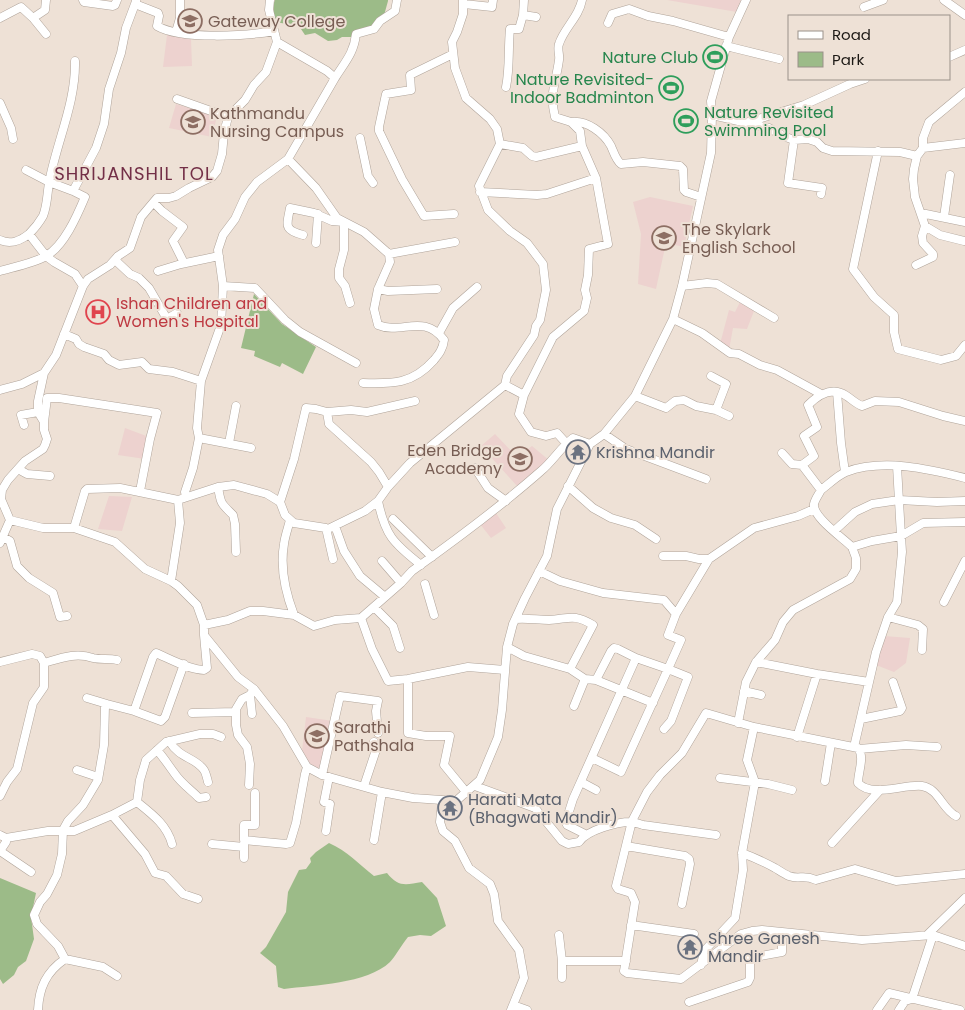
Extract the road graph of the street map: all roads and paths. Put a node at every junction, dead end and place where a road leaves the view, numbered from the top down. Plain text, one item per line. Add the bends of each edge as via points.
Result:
1 (15, 0) edge
2 (46, 0) edge
3 (83, 0) edge
4 (117, 0) edge
5 (180, 0) edge
6 (270, 0) edge
7 (396, 0) edge
8 (493, 0) edge
9 (524, 0) edge
10 (582, 0) edge
11 (746, 0) edge
12 (883, 0) edge
13 (944, 0) edge
14 (135, 2) edge
15 (464, 2) edge
16 (473, 2) edge
17 (864, 7) dead end
18 (18, 8) junction
19 (523, 15) junction
20 (965, 15) edge
21 (536, 17) dead end
22 (0, 18) edge
23 (33, 18) junction
24 (608, 23) dead end
25 (176, 32) junction
26 (274, 32) junction
27 (46, 34) dead end
28 (729, 37) junction
29 (278, 42) junction
30 (726, 46) junction
31 (965, 50) edge
32 (453, 54) junction
33 (950, 58) edge
34 (779, 59) dead end
35 (76, 61) dead end
36 (335, 78) junction
37 (862, 80) edge
38 (506, 87) dead end
39 (965, 92) edge
40 (177, 99) dead end
41 (0, 103) edge
42 (712, 115) junction
43 (228, 117) junction
44 (571, 122) junction
45 (744, 124) junction
46 (12, 138) dead end
47 (360, 138) dead end
48 (794, 140) junction
49 (965, 143) edge
50 (500, 144) junction
51 (582, 146) junction
52 (923, 148) junction
53 (878, 151) junction
54 (917, 156) junction
55 (288, 159) junction
56 (26, 170) dead end
57 (950, 175) dead end
58 (596, 178) junction
59 (49, 182) junction
60 (373, 183) dead end
61 (73, 191) junction
62 (480, 192) junction
63 (822, 194) dead end
64 (701, 197) junction
65 (154, 203) junction
66 (921, 213) junction
67 (318, 214) junction
68 (454, 214) dead end
69 (944, 217) junction
70 (344, 222) junction
71 (965, 222) edge
72 (925, 226) junction
73 (29, 234) junction
74 (304, 235) dead end
75 (0, 240) edge
76 (964, 241) dead end
77 (455, 242) dead end
78 (316, 243) dead end
79 (389, 254) junction
80 (46, 256) junction
81 (219, 256) junction
82 (115, 260) junction
83 (184, 263) junction
84 (916, 266) dead end
85 (0, 271) edge
86 (158, 271) dead end
87 (83, 286) junction
88 (223, 286) junction
89 (682, 286) junction
90 (477, 287) dead end
91 (378, 289) junction
92 (436, 289) dead end
93 (350, 303) dead end
94 (177, 313) dead end
95 (774, 318) dead end
96 (673, 319) junction
97 (439, 333) junction
98 (64, 334) junction
99 (965, 345) edge
100 (356, 363) dead end
101 (44, 373) junction
102 (711, 376) dead end
103 (201, 381) junction
104 (363, 383) dead end
105 (505, 385) junction
106 (0, 390) edge
107 (837, 392) junction
108 (821, 394) junction
109 (524, 395) junction
110 (635, 396) junction
111 (415, 401) dead end
112 (236, 406) dead end
113 (716, 410) junction
114 (38, 412) junction
115 (327, 412) junction
116 (729, 416) dead end
117 (965, 421) edge
118 (44, 422) junction
119 (24, 425) dead end
120 (604, 434) junction
121 (199, 438) junction
122 (228, 443) junction
123 (566, 443) junction
124 (590, 444) junction
125 (251, 448) dead end
126 (782, 453) dead end
127 (802, 465) junction
128 (897, 466) junction
129 (475, 468) dead end
130 (18, 469) junction
131 (845, 472) junction
132 (50, 476) dead end
133 (965, 478) edge
134 (706, 479) dead end
135 (568, 486) junction
136 (218, 487) junction
137 (388, 488) junction
138 (821, 490) junction
139 (140, 491) junction
140 (182, 499) junction
141 (899, 500) junction
142 (378, 501) junction
143 (506, 501) junction
144 (965, 501) edge
145 (280, 502) junction
146 (814, 509) junction
147 (393, 519) dead end
148 (10, 520) junction
149 (290, 520) junction
150 (965, 522) edge
151 (335, 526) junction
152 (74, 528) junction
153 (326, 528) junction
154 (834, 531) junction
155 (901, 536) junction
156 (656, 539) dead end
157 (2, 540) edge
158 (852, 547) junction
159 (236, 552) dead end
160 (663, 556) dead end
161 (432, 557) junction
162 (333, 559) dead end
163 (709, 559) junction
164 (382, 561) dead end
165 (965, 561) edge
166 (421, 565) junction
167 (539, 571) junction
168 (171, 581) junction
169 (401, 583) junction
170 (425, 584) dead end
171 (386, 597) junction
172 (944, 602) dead end
173 (374, 607) junction
174 (676, 614) junction
175 (294, 615) junction
176 (434, 615) dead end
177 (67, 616) dead end
178 (888, 617) junction
179 (361, 618) junction
180 (516, 619) junction
181 (204, 625) junction
182 (204, 635) junction
183 (507, 647) junction
184 (400, 648) dead end
185 (922, 650) dead end
186 (636, 658) junction
187 (117, 660) dead end
188 (0, 662) edge
189 (756, 662) junction
190 (44, 663) junction
191 (184, 664) junction
192 (668, 669) junction
193 (505, 670) junction
194 (570, 670) junction
195 (817, 674) junction
196 (585, 678) junction
197 (408, 679) junction
198 (596, 680) junction
199 (869, 682) junction
200 (893, 682) dead end
201 (621, 691) junction
202 (744, 691) junction
203 (252, 692) junction
204 (761, 695) dead end
205 (87, 698) dead end
206 (107, 704) junction
207 (653, 704) junction
208 (574, 706) dead end
209 (134, 712) junction
210 (236, 712) junction
211 (192, 713) dead end
212 (252, 714) dead end
213 (860, 719) junction
214 (738, 723) junction
215 (754, 727) junction
216 (664, 729) dead end
217 (378, 733) dead end
218 (221, 737) dead end
219 (797, 737) junction
220 (169, 741) junction
221 (374, 742) dead end
222 (832, 743) junction
223 (937, 747) dead end
224 (856, 748) junction
225 (158, 750) junction
226 (592, 758) junction
227 (307, 767) junction
228 (76, 770) dead end
229 (326, 776) junction
230 (98, 777) junction
231 (720, 778) dead end
232 (825, 781) dead end
233 (208, 782) dead end
234 (581, 782) junction
235 (755, 782) junction
236 (248, 785) dead end
237 (364, 786) junction
238 (475, 786) junction
239 (596, 790) dead end
240 (792, 790) dead end
241 (880, 790) junction
242 (382, 792) junction
243 (256, 793) dead end
244 (467, 793) junction
245 (0, 796) edge
246 (206, 797) dead end
247 (137, 802) junction
248 (442, 802) junction
249 (112, 815) junction
250 (956, 816) dead end
251 (632, 822) junction
252 (63, 830) junction
253 (326, 831) dead end
254 (585, 834) junction
255 (716, 835) dead end
256 (3, 836) edge
257 (374, 840) dead end
258 (832, 843) dead end
259 (172, 844) dead end
260 (212, 844) dead end
261 (244, 844) junction
262 (626, 846) junction
263 (742, 853) junction
264 (244, 858) dead end
265 (31, 872) dead end
266 (965, 874) edge
267 (965, 898) edge
268 (198, 899) dead end
269 (682, 904) dead end
270 (631, 926) junction
271 (782, 932) junction
272 (694, 934) dead end
273 (559, 935) dead end
274 (930, 935) junction
275 (965, 946) edge
276 (65, 959) junction
277 (562, 961) junction
278 (626, 961) junction
279 (702, 965) junction
280 (118, 976) dead end
281 (562, 978) dead end
282 (912, 999) junction
283 (689, 1002) dead end
284 (938, 1007) edge
285 (512, 1008) edge
286 (38, 1010) edge
287 (526, 1010) edge
288 (876, 1010) edge
289 (898, 1010) edge
290 (960, 1010) edge

1 - 18 street
2 - 23 street via 45,10
3 - 4 street via 113,6
5 - 25 street
6 - 26 street
7 - 36 street via 395,11 374,28 356,34 355,45
8 - 16 street via 492,7
9 - 19 street
10 - 44 street via 578,14 558,45 559,58 552,92 555,117
11 - 28 street
12 - 17 street
13 - 20 street
14 - 25 street via 158,13 157,26
14 - 61 street via 109,89 104,124 96,148
15 - 16 street
15 - 32 street via 458,32 452,42
18 - 22 street
18 - 23 street
19 - 21 street
19 - 38 street via 519,29 510,29
23 - 27 street
24 - 28 street via 612,14 629,9
25 - 26 street via 255,35
26 - 29 street
28 - 30 street
29 - 36 street
29 - 43 street via 266,72
30 - 34 street
30 - 42 street via 710,101
31 - 33 street
32 - 50 street via 466,98 490,119 497,129
32 - 68 street via 412,73 409,76 411,90 386,94 379,131 424,216
35 - 59 street via 68,112
36 - 55 street
37 - 45 street via 804,105
39 - 52 street via 929,122
40 - 43 street
41 - 46 street
42 - 45 street
42 - 64 street via 711,152
43 - 65 street via 222,154 212,177 176,196 157,198
44 - 51 street via 580,131
44 - 64 street via 578,121 599,131 621,164 643,162 680,166 684,190
45 - 48 street via 769,128
47 - 60 street via 368,176
48 - 53 street via 808,139 832,151
48 - 63 street via 788,183 822,188
49 - 52 street
50 - 51 street via 523,148 532,156
50 - 62 street via 479,186
51 - 58 street
52 - 54 street
53 - 54 street
53 - 99 street via 853,269 874,297 894,315 898,348 941,360 956,356
54 - 66 street via 913,179
55 - 70 street
55 - 81 street via 257,182 244,197 236,219 223,235
56 - 59 street
57 - 69 street
58 - 62 street via 547,194
58 - 109 street via 608,244 588,249 584,312 553,337
59 - 61 street
59 - 73 street via 43,215
61 - 80 street via 85,197 57,247
62 - 105 street via 488,210 527,243 543,264 546,290 540,320 507,376
64 - 89 street
65 - 82 street via 141,217 130,248
65 - 83 street via 183,226 173,241
66 - 69 street
66 - 72 street
67 - 70 street via 332,222
67 - 74 street via 290,208 286,226
67 - 78 street
69 - 71 street
70 - 79 street via 364,232
70 - 93 street via 339,278
72 - 76 street via 940,235
72 - 84 street via 923,243 933,257
73 - 75 street via 18,242
73 - 80 street
77 - 79 street
79 - 91 street via 390,262
80 - 85 street
80 - 87 street via 75,274
81 - 83 street
81 - 88 street
82 - 87 street
82 - 94 street via 149,288 166,319
83 - 86 street
87 - 98 street
88 - 100 street via 255,288 300,332
88 - 103 street via 221,325
89 - 95 street via 717,284
89 - 96 street
90 - 97 street via 453,308
91 - 92 street via 388,292
91 - 97 street via 374,309 378,325 383,328 431,328
96 - 108 street via 702,333 730,353 777,370
96 - 110 street
97 - 104 street via 444,340 443,348 426,370 411,380
98 - 101 street
98 - 103 street via 84,347 104,354 118,365 142,362 149,369
101 - 106 street
101 - 114 street
102 - 113 street via 726,384
103 - 121 street
105 - 109 street
105 - 137 street via 410,463
107 - 108 street
107 - 117 street via 862,406 875,401 899,402
107 - 131 street
108 - 127 street via 808,405 817,427 804,436 814,456
109 - 123 street via 520,414 531,432 546,436 557,433
110 - 113 street via 666,408 684,400
110 - 120 street
111 - 115 street via 368,412
112 - 122 street
113 - 116 street
114 - 118 street
114 - 119 street via 21,415
115 - 137 street via 329,424 371,462
115 - 145 street via 306,408
118 - 130 street via 46,445
118 - 139 street via 47,398 157,413
120 - 124 street
120 - 134 street via 626,449
121 - 122 street
121 - 140 street
122 - 125 street
123 - 124 street via 573,438
123 - 143 street via 553,460
124 - 135 street
126 - 127 street via 792,464
127 - 138 street
128 - 131 street via 870,466
128 - 133 street
128 - 141 street
129 - 143 street via 488,488
130 - 132 street via 27,474
130 - 148 street via 8,480 0,499
131 - 138 street
135 - 156 street via 593,508 635,525
135 - 167 street via 557,510 549,551
136 - 140 street
136 - 145 street via 234,485 267,494
136 - 159 street via 224,508 233,515
137 - 142 street
138 - 146 street
139 - 140 street
139 - 152 street via 87,489
140 - 168 street
141 - 144 street
141 - 154 street via 872,504 856,512
141 - 155 street
142 - 151 street
142 - 166 street via 388,535
143 - 161 street
145 - 149 street
146 - 154 street
146 - 163 street via 754,528
147 - 161 street
148 - 152 street via 43,528
148 - 157 street
149 - 153 street via 294,524
149 - 175 street via 283,555 288,599
150 - 155 street via 923,523
151 - 153 street
151 - 171 street via 344,550 360,576
152 - 168 street via 115,542 145,569
153 - 162 street
154 - 158 street
155 - 158 street
155 - 178 street via 897,602
157 - 177 street via 10,541 17,566 52,593 60,617
158 - 189 street via 856,569 850,579 793,610 775,640
160 - 163 street
161 - 166 street
163 - 174 street
164 - 169 street
165 - 172 street
166 - 169 street
167 - 174 street via 560,581 603,593 664,600
167 - 180 street
168 - 181 street via 197,605
169 - 171 street
170 - 176 street
171 - 173 street
173 - 179 street
173 - 184 street via 393,626
174 - 192 street via 668,635 680,640
175 - 179 street via 314,626
175 - 181 street via 250,611
178 - 185 street via 923,629
178 - 199 street
179 - 197 street via 388,681
180 - 183 street
180 - 194 street via 579,617 593,625
181 - 182 street
182 - 191 street via 207,668 202,670
182 - 203 street
183 - 193 street
183 - 194 street via 524,656
186 - 192 street
186 - 198 street via 614,648
186 - 201 street
187 - 190 street via 75,655
188 - 190 street via 32,654 40,656
189 - 195 street
189 - 202 street
190 - 245 street via 44,687 33,703 17,769
191 - 209 street via 161,721
191 - 209 street via 156,653
192 - 207 street
192 - 216 street via 688,677 671,720
193 - 197 street via 468,667
193 - 238 street via 498,737
194 - 196 street
195 - 199 street
195 - 219 street
196 - 198 street
196 - 208 street
197 - 244 street via 408,733 450,736 444,764
198 - 201 street
199 - 213 street
200 - 213 street via 902,708 900,711
201 - 207 street
201 - 226 street
202 - 204 street
202 - 214 street
203 - 210 street via 242,699
203 - 212 street
203 - 227 street via 284,726
205 - 206 street
206 - 209 street
206 - 230 street
207 - 226 street via 622,772
210 - 211 street
210 - 236 street via 238,735 247,748 250,764
213 - 224 street
214 - 215 street
214 - 251 street via 706,713 682,753 647,792
215 - 219 street
215 - 235 street via 747,760
217 - 229 street via 378,701 340,696
218 - 220 street via 200,734
219 - 222 street
220 - 225 street
220 - 233 street via 177,753 197,763
221 - 237 street via 376,750
222 - 224 street
222 - 232 street
223 - 224 street
224 - 241 street via 861,758 858,783 862,788
225 - 246 street via 175,774 199,798
225 - 247 street via 146,760
226 - 234 street
227 - 229 street
227 - 261 street via 290,843
228 - 230 street
229 - 237 street
229 - 253 street via 324,802 330,804
230 - 252 street via 83,805
231 - 235 street
234 - 239 street
234 - 254 street via 566,823
235 - 240 street
235 - 263 street
237 - 242 street
238 - 244 street
238 - 254 street via 535,808 568,844 579,842
241 - 250 street via 924,786
241 - 258 street
242 - 248 street
242 - 257 street
243 - 261 street via 255,825 244,825
244 - 248 street via 456,801
247 - 249 street
247 - 259 street via 164,826
248 - 285 street via 442,832 455,841 469,868 490,884 498,921 519,950 524,978
249 - 252 street via 74,831
249 - 268 street via 145,854 155,873 166,876 183,894
251 - 254 street
251 - 255 street
251 - 262 street
252 - 256 street
252 - 276 street via 57,875 34,915 37,924 58,946
256 - 265 street via 6,842 0,851
260 - 261 street
261 - 264 street
262 - 269 street via 689,859
262 - 270 street via 616,886 633,896
263 - 266 street via 786,875 816,880 855,870 896,881
263 - 279 street via 735,918 704,951
267 - 274 street
270 - 272 street
270 - 278 street
271 - 274 street via 862,940
271 - 279 street via 762,930 741,934
271 - 283 street via 782,952 750,958 748,982
273 - 277 street
274 - 275 street
274 - 282 street
276 - 280 street via 103,968
276 - 286 street via 45,978
277 - 278 street
277 - 281 street
278 - 279 street via 624,973 679,979
282 - 284 street
282 - 288 street via 889,993
282 - 289 street via 905,1001
284 - 290 street
285 - 287 street

